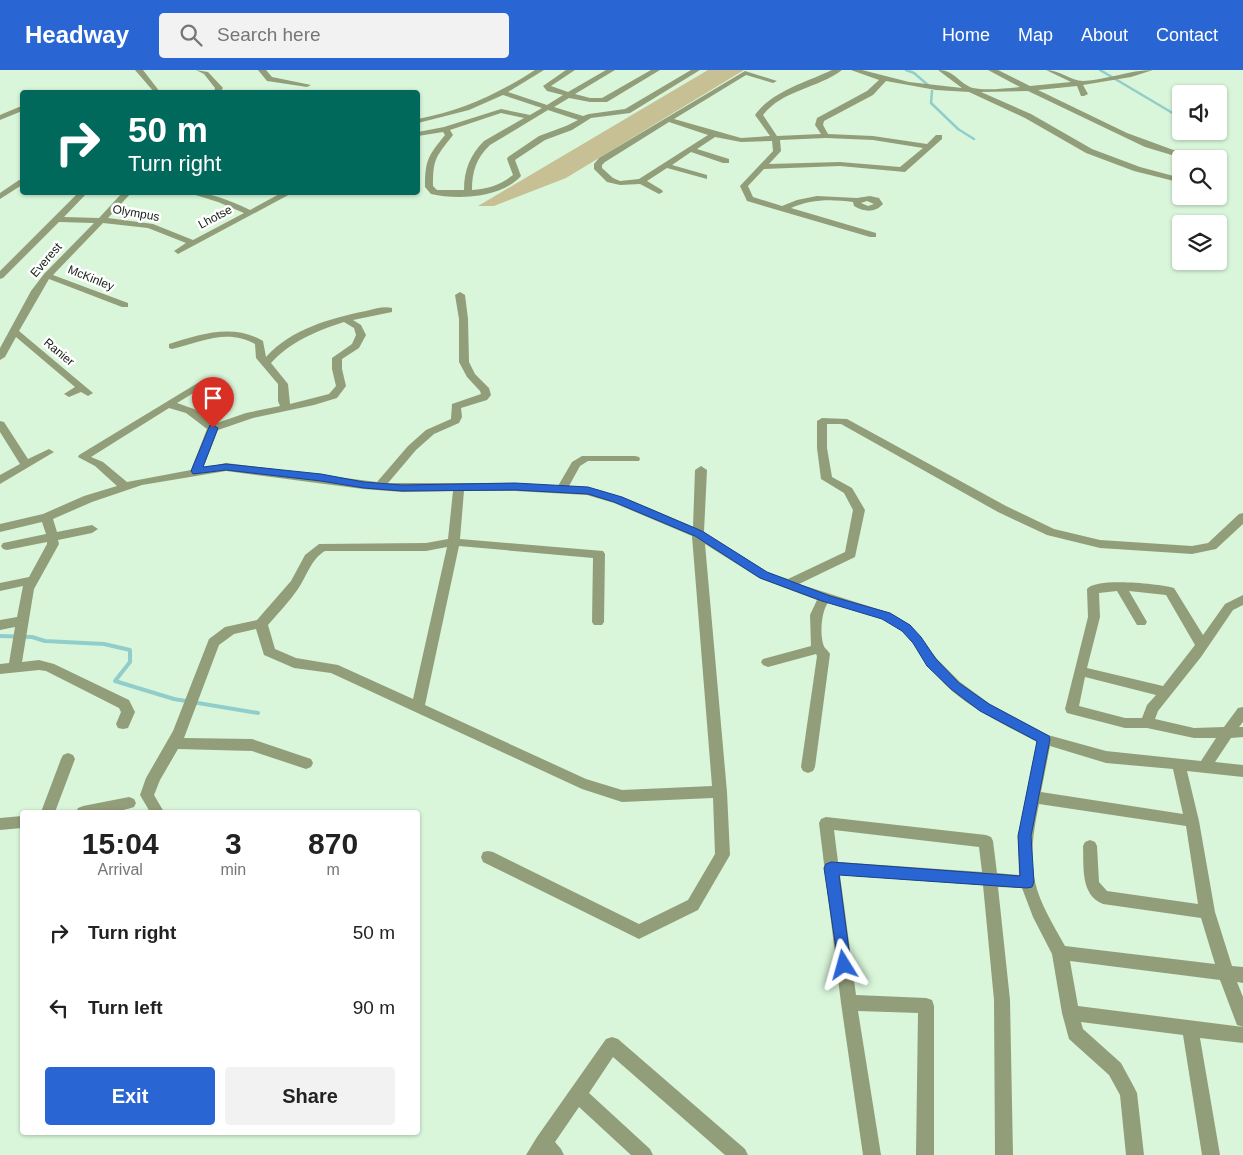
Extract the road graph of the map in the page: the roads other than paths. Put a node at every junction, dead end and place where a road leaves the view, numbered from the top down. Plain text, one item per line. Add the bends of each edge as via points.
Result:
1 (138, 70) edge
2 (215, 70) edge
3 (262, 70) edge
4 (540, 70) edge
5 (571, 70) edge
6 (611, 70) edge
7 (656, 70) edge
8 (696, 70) edge
9 (838, 70) edge
10 (855, 70) edge
11 (942, 70) edge
12 (992, 70) edge
13 (1050, 70) edge
14 (1142, 71) edge
15 (203, 72) edge
16 (883, 80) junction
17 (772, 81) dead end
18 (1079, 83) junction
19 (307, 84) dead end
20 (1031, 89) junction
21 (155, 90) edge
22 (218, 90) edge
23 (972, 91) junction
24 (504, 93) junction
25 (1084, 94) dead end
26 (571, 95) junction
27 (548, 108) junction
28 (20, 110) edge
29 (532, 117) junction
30 (0, 118) edge
31 (583, 119) junction
32 (669, 120) junction
33 (420, 121) edge
34 (445, 129) junction
35 (420, 134) edge
36 (714, 134) junction
37 (826, 136) junction
38 (939, 137) dead end
39 (775, 138) junction
40 (928, 146) junction
41 (690, 149) junction
42 (1172, 152) edge
43 (726, 161) dead end
44 (665, 166) junction
45 (764, 166) junction
46 (704, 177) dead end
47 (1172, 178) edge
48 (641, 181) junction
49 (20, 183) edge
50 (659, 192) dead end
51 (468, 193) junction
52 (81, 195) edge
53 (125, 195) edge
54 (202, 195) edge
55 (284, 195) edge
56 (0, 197) edge
57 (857, 200) dead end
58 (782, 209) junction
59 (251, 213) junction
60 (59, 216) junction
61 (101, 220) junction
62 (874, 235) dead end
63 (194, 243) junction
64 (178, 251) dead end
65 (0, 276) edge
66 (47, 276) junction
67 (460, 295) dead end
68 (122, 302) dead end
69 (389, 310) dead end
70 (344, 318) junction
71 (14, 331) junction
72 (172, 346) dead end
73 (0, 357) edge
74 (266, 363) junction
75 (205, 383) dead end
76 (69, 394) dead end
77 (168, 404) junction
78 (286, 408) junction
79 (0, 424) edge
80 (213, 428) junction
81 (4, 442) edge
82 (49, 452) dead end
83 (635, 459) dead end
84 (26, 465) junction
85 (701, 470) dead end
86 (196, 471) junction
87 (0, 480) edge
88 (380, 486) junction
89 (126, 487) junction
90 (459, 487) junction
91 (562, 489) junction
92 (46, 517) junction
93 (1243, 517) edge
94 (0, 528) edge
95 (92, 529) dead end
96 (698, 534) junction
97 (53, 537) junction
98 (454, 542) junction
99 (7, 546) dead end
100 (33, 580) junction
101 (788, 585) junction
102 (1120, 586) junction
103 (0, 587) edge
104 (826, 598) junction
105 (1243, 599) edge
106 (23, 621) junction
107 (598, 622) dead end
108 (1141, 622) dead end
109 (261, 624) junction
110 (0, 625) edge
111 (1202, 645) junction
112 (818, 649) junction
113 (768, 662) dead end
114 (14, 667) junction
115 (0, 669) edge
116 (1080, 670) junction
117 (1165, 692) junction
118 (418, 706) junction
119 (1243, 712) edge
120 (1147, 723) junction
121 (123, 724) dead end
122 (1243, 732) edge
123 (1226, 734) junction
124 (1044, 739) junction
125 (174, 743) junction
126 (68, 759) dead end
127 (306, 763) dead end
128 (1179, 766) junction
129 (808, 767) dead end
130 (1204, 768) junction
131 (1243, 772) edge
132 (720, 792) junction
133 (1032, 797) junction
134 (129, 803) dead end
135 (49, 810) edge
136 (108, 810) edge
137 (156, 810) edge
138 (1192, 821) junction
139 (20, 822) edge
140 (0, 824) edge
141 (1090, 846) dead end
142 (488, 856) dead end
143 (831, 868) junction
144 (990, 881) junction
145 (1027, 882) junction
146 (1207, 912) junction
147 (1060, 952) junction
148 (1226, 973) junction
149 (1243, 975) edge
150 (849, 1003) junction
151 (1070, 1013) junction
152 (1243, 1019) edge
153 (1190, 1028) junction
154 (1243, 1035) edge
155 (578, 1095) junction
156 (544, 1151) edge
157 (644, 1155) edge
158 (739, 1155) edge
159 (872, 1155) edge
160 (925, 1155) edge
161 (1004, 1155) edge
162 (1135, 1155) edge
163 (1211, 1155) edge

1 - 21 street
2 - 15 street
3 - 19 street via 270,79
4 - 24 street
5 - 26 street via 547,86
6 - 26 street
7 - 26 street via 604,100 590,101
8 - 31 street via 627,111
9 - 39 street via 764,107 758,114
10 - 16 street
11 - 23 street
12 - 20 street
13 - 18 street
14 - 18 street
15 - 22 street
16 - 23 street
16 - 37 street via 870,94 820,120 819,125
17 - 32 street via 745,73
18 - 20 street
18 - 25 street
20 - 23 street
20 - 42 street via 1124,136
23 - 47 street via 1028,116 1089,151
24 - 27 street
24 - 33 street via 467,109
26 - 27 street
27 - 29 street
27 - 31 street
28 - 30 street
29 - 34 street via 501,111
29 - 51 street via 487,143 478,152 470,164
31 - 51 street via 542,138 511,159 517,176 511,181 495,190
32 - 36 street
32 - 48 street via 598,164 598,169 610,180 620,183
34 - 35 street
34 - 51 street via 449,135 429,166 429,187 434,192
36 - 39 street via 741,140
36 - 41 street
37 - 39 street
37 - 40 street via 873,138
38 - 40 street
39 - 45 street via 777,151
40 - 45 street via 902,170 840,164
41 - 43 street
41 - 44 street
44 - 46 street
44 - 48 street
45 - 58 street via 744,186 746,194 750,199
48 - 50 street
49 - 56 street
52 - 60 street
53 - 61 street, Everest
54 - 59 street
55 - 59 street, Lhotse
57 - 58 street via 820,196
58 - 62 street
59 - 63 street, Lhotse
60 - 61 street, Olympus via 90,222
60 - 65 street
61 - 63 street, Olympus via 148,226
61 - 66 street, Everest
63 - 64 street, Lhotse
66 - 68 street, McKinley
66 - 71 street, Everest
67 - 88 street via 464,326 462,359 486,395 456,406 455,421 430,432
69 - 70 street
70 - 74 street via 304,334 276,352
70 - 78 street via 362,335 356,346 337,358 335,369 341,386 333,396
71 - 73 street, Everest
71 - 76 street, Ranier via 85,390
72 - 74 street via 224,334 241,334 260,343 261,358
74 - 78 street via 284,384
75 - 77 street
77 - 80 street via 190,411
77 - 89 street via 83,457 99,464
78 - 80 street via 250,415
79 - 81 street
80 - 86 street
81 - 84 street
82 - 84 street
83 - 91 street via 586,458 576,464
84 - 87 street
85 - 96 street
86 - 88 street via 226,467
86 - 89 street
88 - 90 street
89 - 92 street
90 - 91 street
90 - 98 street
91 - 96 street via 588,491 618,500
92 - 94 street
92 - 97 street
93 - 101 street via 1212,546 1192,550 1100,544 1051,532 1002,510 843,420 822,421 827,479 848,491 859,510 851,554 805,573
95 - 97 street
96 - 101 street via 764,575
96 - 132 street
97 - 99 street
97 - 100 street via 53,544
98 - 107 street via 600,554
98 - 109 street via 426,546 323,547 315,550 295,584
98 - 118 street
100 - 103 street
100 - 106 street
101 - 104 street
102 - 108 street
102 - 111 street via 1170,591
102 - 116 street via 1093,589 1094,617
104 - 112 street via 819,605 815,620
104 - 124 street via 886,616 906,628 955,686 985,708
105 - 111 street via 1229,607
106 - 110 street
106 - 114 street
109 - 118 street via 269,652 294,663 333,668
109 - 125 street via 232,628 214,642
111 - 117 street
112 - 113 street
112 - 129 street via 824,654
114 - 115 street
114 - 121 street via 50,667 124,704 128,712
116 - 117 street
116 - 120 street via 1072,709 1125,723
117 - 120 street via 1152,709
118 - 132 street via 582,783 622,796
119 - 123 street
120 - 123 street via 1194,733
122 - 123 street
123 - 130 street
124 - 128 street via 1106,757
124 - 133 street
125 - 127 street via 252,745
125 - 137 street via 149,783 147,795
126 - 135 street
128 - 130 street
128 - 138 street
130 - 131 street
132 - 142 street via 723,855 693,904 640,932
133 - 138 street
133 - 145 street via 1024,836
134 - 136 street
138 - 146 street
139 - 140 street
141 - 146 street via 1092,884 1103,897
143 - 144 street
143 - 144 street via 826,823 986,840
143 - 150 street
144 - 145 street
144 - 161 street via 1002,1000
145 - 147 street
146 - 148 street
147 - 148 street
147 - 151 street
148 - 149 street
148 - 152 street
150 - 159 street
150 - 160 street via 926,1006
151 - 153 street
151 - 162 street via 1075,1033 1116,1069 1128,1093
153 - 154 street
153 - 163 street
155 - 156 street
155 - 157 street
155 - 158 street via 612,1045

